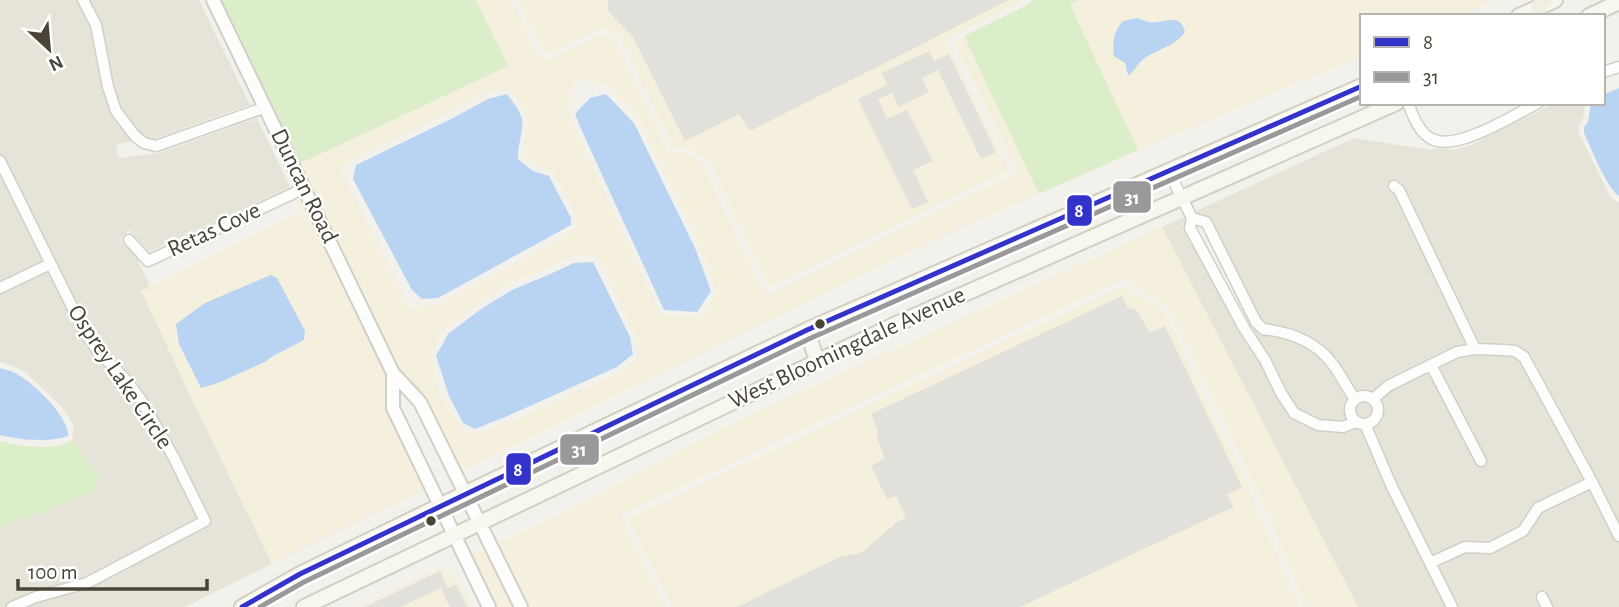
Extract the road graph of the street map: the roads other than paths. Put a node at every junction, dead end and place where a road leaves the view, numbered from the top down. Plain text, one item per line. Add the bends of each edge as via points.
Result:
1 (83, 0) edge
2 (214, 0) edge
3 (1555, 0) edge
4 (1619, 2) edge
5 (1542, 4) edge
6 (1523, 14) edge
7 (1593, 14) edge
8 (1360, 87) edge
9 (1391, 105) edge
10 (1409, 105) edge
11 (1534, 105) edge
12 (266, 107) junction
13 (0, 161) edge
14 (1168, 170) junction
15 (1394, 186) dead end
16 (305, 188) junction
17 (1182, 198) junction
18 (1192, 218) junction
19 (129, 240) dead end
20 (50, 264) junction
21 (0, 288) edge
22 (807, 330) junction
23 (1475, 349) junction
24 (817, 361) junction
25 (1431, 365) junction
26 (393, 373) junction
27 (1355, 399) junction
28 (1373, 399) junction
29 (1361, 423) junction
30 (1481, 461) dead end
31 (1592, 482) junction
32 (466, 493) junction
33 (440, 505) junction
34 (481, 524) junction
35 (455, 536) junction
36 (1619, 536) edge
37 (1430, 563) junction
38 (15, 606) edge
39 (242, 607) edge
40 (304, 607) edge
41 (489, 607) edge
42 (521, 607) edge
43 (1452, 607) edge

1 - 12 street via 96,25 116,111 144,143 156,146
2 - 12 street, Duncan Road
3 - 5 main road
4 - 7 main road
5 - 6 main road
8 - 14 main road, West Bloomingdale Avenue
9 - 17 main road, West Bloomingdale Avenue
10 - 11 street via 1424,134 1451,143
12 - 16 street, Duncan Road
13 - 20 street, Osprey Lake Circle
14 - 17 street
14 - 22 main road, West Bloomingdale Avenue
15 - 23 street
16 - 19 street, Retas Cove via 148,261
16 - 26 street, Duncan Road
17 - 18 street
17 - 24 main road, West Bloomingdale Avenue
18 - 27 street via 1206,222 1256,322 1263,329 1314,344
18 - 29 street via 1190,228 1294,413 1318,425
20 - 21 street
20 - 38 street, Osprey Lake Circle via 91,343 141,400 205,521 87,583
22 - 24 main road
22 - 32 main road, West Bloomingdale Avenue
23 - 25 street
23 - 31 street via 1516,351 1524,357
24 - 34 main road, West Bloomingdale Avenue
25 - 28 street via 1388,386
25 - 30 street
26 - 32 street, Duncan Road via 420,402
26 - 33 street, Duncan Road via 393,408
27 - 28 street
27 - 29 street via 1350,415
28 - 29 street via 1377,416
29 - 37 street
31 - 36 street
31 - 37 street via 1538,508 1523,531 1490,548 1465,547
32 - 33 main road, West Bloomingdale Avenue
32 - 34 street, Duncan Road
33 - 35 street, Duncan Road
33 - 39 main road, West Bloomingdale Avenue
34 - 35 main road, West Bloomingdale Avenue
34 - 42 street, Duncan Road
35 - 40 main road, West Bloomingdale Avenue
35 - 41 street, Duncan Road
37 - 43 street

